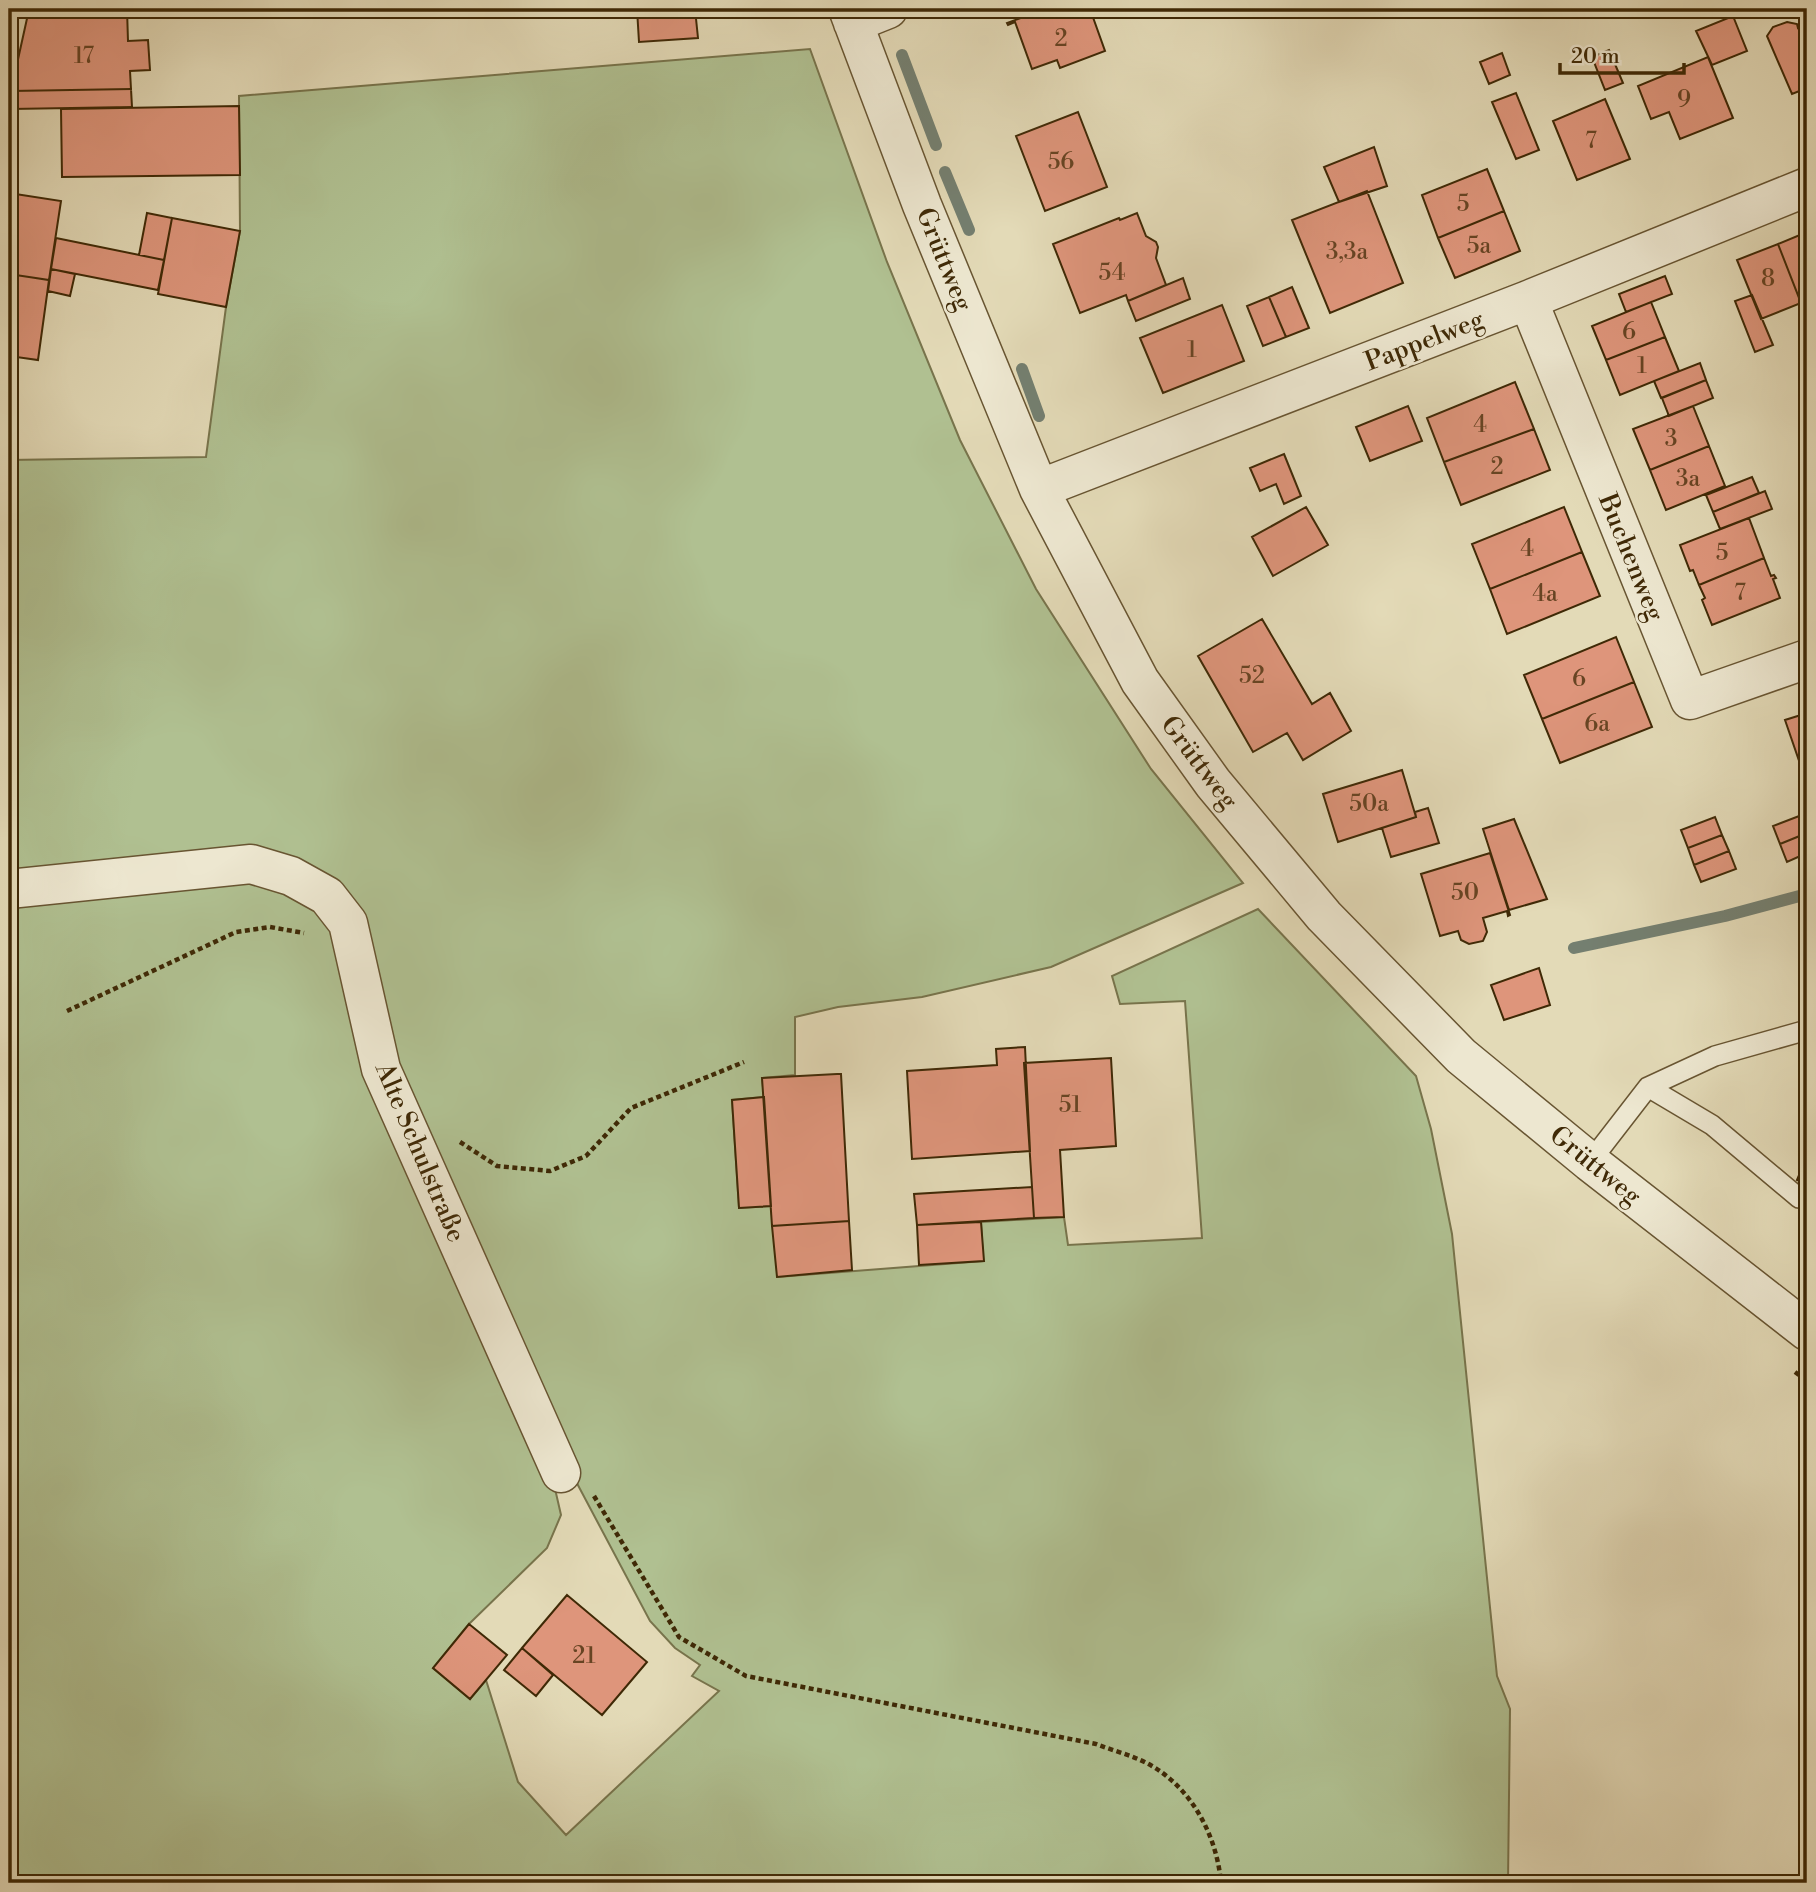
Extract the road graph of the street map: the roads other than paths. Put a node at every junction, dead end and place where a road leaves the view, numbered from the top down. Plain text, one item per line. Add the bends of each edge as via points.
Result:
1 (888, 9) edge
2 (850, 16) edge
3 (1807, 187) edge
4 (1528, 300) junction
5 (1039, 489) junction
6 (1807, 659) edge
7 (9, 890) edge
8 (1807, 1030) edge
9 (1648, 1087) junction
10 (1590, 1161) junction
11 (1807, 1196) edge
12 (1807, 1331) edge
13 (561, 1473) dead end

1 - 2 street
2 - 5 street, Grüttweg
3 - 4 street, Pappelweg
4 - 5 street, Pappelweg
4 - 6 street, Buchenweg via 1690,700
5 - 10 street, Grüttweg via 1140,681 1213,783 1324,916 1461,1056
7 - 13 street, Alte Schulstraße via 251,864 291,876 327,896 348,923 381,1069
8 - 9 lane via 1716,1056
9 - 10 lane
9 - 11 lane via 1712,1125 1799,1198
10 - 12 street, Grüttweg

